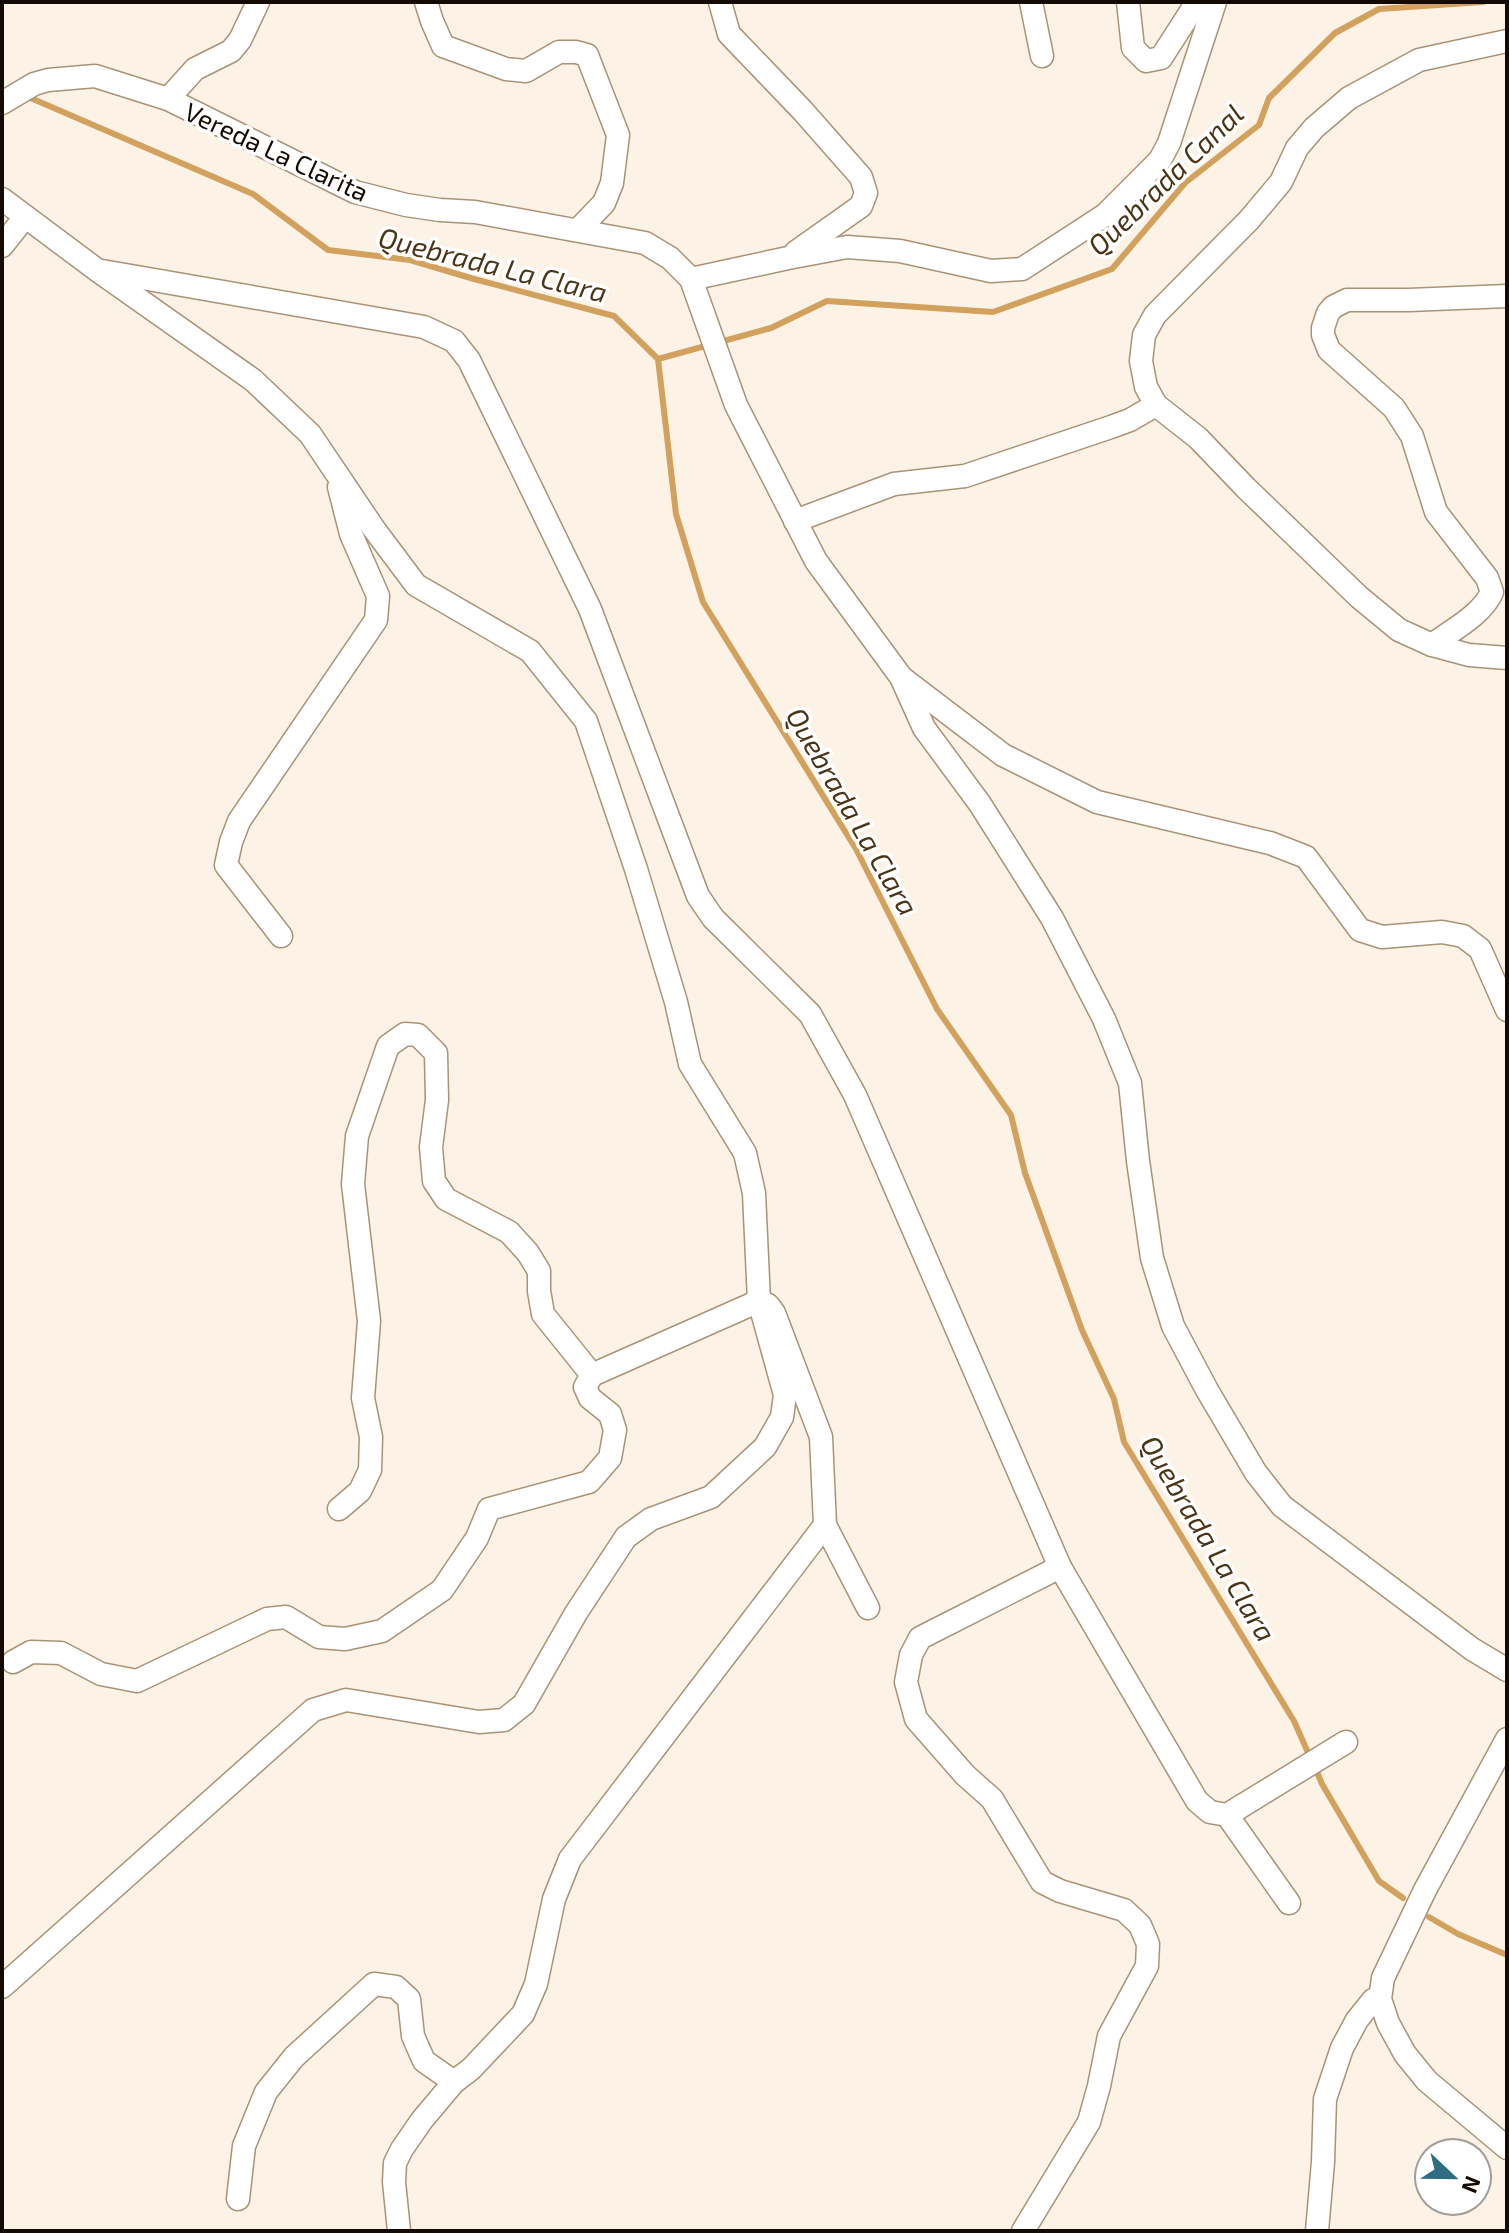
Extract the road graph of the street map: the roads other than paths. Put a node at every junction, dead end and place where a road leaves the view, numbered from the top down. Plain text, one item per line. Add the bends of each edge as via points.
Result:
1 (258, 2) edge
2 (426, 2) edge
3 (720, 2) edge
4 (1031, 2) edge
5 (1128, 2) edge
6 (1197, 2) edge
7 (1215, 2) edge
8 (1507, 41) edge
9 (1042, 56) dead end
10 (168, 99) junction
11 (4, 101) edge
12 (2, 199) edge
13 (25, 217) junction
14 (578, 230) junction
15 (2, 246) edge
16 (788, 258) junction
17 (97, 270) junction
18 (691, 279) junction
19 (1507, 296) edge
20 (1156, 405) junction
21 (335, 470) junction
22 (795, 521) junction
23 (1432, 645) junction
24 (1507, 658) edge
25 (901, 677) junction
26 (281, 936) dead end
27 (1507, 1010) edge
28 (759, 1301) junction
29 (592, 1375) junction
30 (339, 1509) dead end
31 (825, 1525) junction
32 (1060, 1567) junction
33 (868, 1608) dead end
34 (13, 1662) dead end
35 (1507, 1670) edge
36 (1507, 1739) edge
37 (1346, 1742) dead end
38 (1227, 1815) junction
39 (1289, 1903) dead end
40 (2, 1987) edge
41 (1380, 1999) junction
42 (454, 2082) junction
43 (1507, 2148) edge
44 (238, 2199) dead end
45 (399, 2231) edge
46 (1023, 2231) edge
47 (1317, 2231) edge

1 - 10 street via 231,51 195,69
2 - 14 street via 443,46 506,69 526,71 559,52 587,55 618,135 604,203
3 - 16 street via 729,34 861,177 866,193 861,206
4 - 9 street
5 - 6 street via 1133,48 1146,61 1161,58
7 - 16 street via 1160,160 1105,215 1022,269 991,271 900,251 847,247
8 - 20 street via 1419,60 1349,98 1314,128 1297,148 1281,182 1249,220 1155,315 1144,335 1141,361
10 - 11 street, Vereda La Clarita via 95,76 48,80
10 - 14 street, Vereda La Clarita via 355,192 406,205
12 - 13 street
13 - 15 street
13 - 17 street
14 - 18 street, Vereda La Clarita via 645,243
16 - 18 street
17 - 21 street via 253,380 310,434
17 - 32 street via 424,327 454,341 469,360 590,609 698,896 713,918 810,1014 855,1095
18 - 22 street via 736,405
19 - 23 street via 1347,300 1333,307 1323,328 1329,350 1394,408 1412,436 1436,512 1492,592 1475,613
20 - 22 street via 1130,420 965,476 894,484
20 - 23 street via 1198,438 1359,597 1399,630
21 - 26 street via 351,534 378,596 376,620 248,807 226,865
21 - 28 street via 416,585 530,651 586,721 636,869 690,1064 745,1153 754,1193
22 - 25 street via 816,561
23 - 24 street
25 - 27 street via 1003,755 1097,802 1270,843 1306,857 1360,930 1382,937 1442,932 1463,936 1480,949
25 - 35 street via 924,728 1052,918 1104,1019 1130,1083 1152,1258 1173,1326 1256,1473 1282,1506
28 - 29 street
28 - 31 street via 774,1313 821,1437
28 - 40 street via 785,1395 782,1417 765,1447 711,1497 651,1519 626,1537 524,1704 504,1720 479,1722 346,1700 313,1710
29 - 30 street via 543,1314 539,1271 528,1253 509,1232 446,1199 434,1181 436,1053 418,1035 405,1034 388,1046 357,1136 353,1184 369,1321 363,1398 371,1437 370,1470 360,1491
29 - 34 street via 585,1387 610,1414 615,1430 610,1458 589,1482 489,1509 477,1538 442,1590 382,1631 345,1639 319,1637 286,1617 267,1619 137,1681 101,1674 61,1653 31,1652
31 - 33 street
31 - 42 street via 570,1859 523,2014
32 - 38 street via 1197,1801 1210,1812
32 - 46 street via 920,1638 906,1682 916,1719 992,1799 1042,1882 1124,1910 1140,1925 1148,1944 1147,1966 1109,2036 1089,2122
36 - 41 street via 1425,1890 1383,1978
37 - 38 street
38 - 39 street
41 - 43 street via 1405,2054 1427,2081
41 - 47 street via 1357,2020 1325,2099
42 - 44 street via 424,2061 413,2036 409,1999 396,1987 374,1984 294,2057 266,2092 244,2146
42 - 45 street via 395,2163

